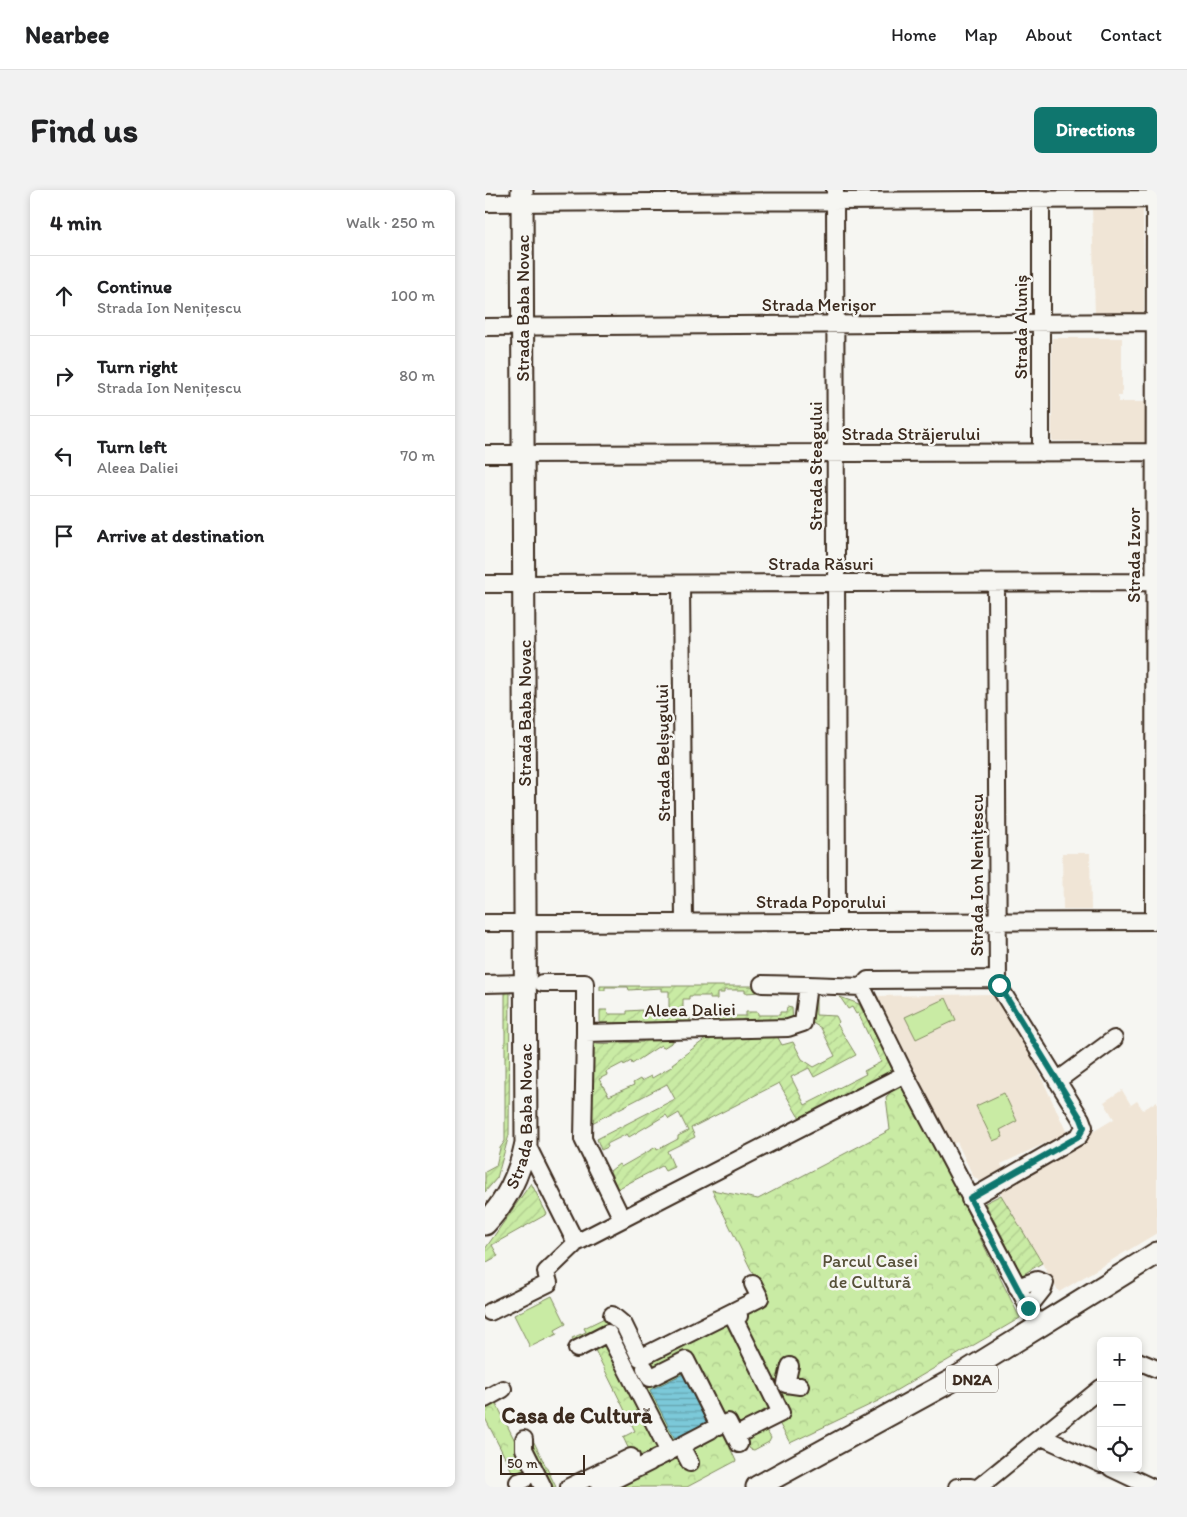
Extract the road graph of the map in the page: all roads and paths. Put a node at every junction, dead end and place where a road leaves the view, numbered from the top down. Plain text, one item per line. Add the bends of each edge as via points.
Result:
1 (522, 196) edge
2 (835, 196) edge
3 (1156, 196) edge
4 (1041, 200) junction
5 (485, 202) edge
6 (1154, 322) junction
7 (1041, 323) junction
8 (836, 325) junction
9 (485, 327) edge
10 (523, 327) junction
11 (1155, 452) edge
12 (1041, 453) junction
13 (485, 454) edge
14 (523, 454) junction
15 (836, 454) junction
16 (1155, 582) edge
17 (996, 583) junction
18 (485, 584) edge
19 (524, 584) junction
20 (681, 584) junction
21 (836, 584) junction
22 (1156, 921) edge
23 (684, 922) junction
24 (837, 922) junction
25 (997, 922) junction
26 (485, 923) edge
27 (526, 923) junction
28 (998, 979) junction
29 (534, 983) junction
30 (485, 984) edge
31 (762, 984) dead end
32 (808, 985) junction
33 (861, 987) junction
34 (585, 1032) junction
35 (1114, 1039) dead end
36 (905, 1074) junction
37 (1057, 1081) junction
38 (526, 1143) junction
39 (970, 1198) junction
40 (622, 1219) junction
41 (485, 1224) edge
42 (576, 1243) junction
43 (1157, 1253) edge
44 (1157, 1270) edge
45 (753, 1284) dead end
46 (1017, 1286) junction
47 (1028, 1308) junction
48 (490, 1312) dead end
49 (739, 1316) dead end
50 (1039, 1328) junction
51 (608, 1333) junction
52 (577, 1349) dead end
53 (1142, 1363) edge
54 (625, 1365) junction
55 (790, 1366) dead end
56 (1157, 1369) edge
57 (640, 1374) junction
58 (783, 1387) junction
59 (503, 1389) dead end
60 (1097, 1391) edge
61 (485, 1399) edge
62 (711, 1430) dead end
63 (1043, 1436) junction
64 (652, 1456) junction
65 (1097, 1462) edge
66 (690, 1463) dead end
67 (1119, 1472) edge
68 (529, 1480) edge
69 (554, 1487) edge
70 (569, 1487) edge
71 (602, 1487) edge
72 (757, 1487) edge
73 (786, 1487) edge
74 (957, 1487) edge
75 (971, 1487) edge
76 (979, 1487) edge
77 (1151, 1487) edge

1 - 2 street
1 - 5 street
1 - 10 main road, Strada Baba Novac
2 - 4 street
2 - 8 street, Strada Steagului
3 - 4 street
3 - 6 street, Strada Izvor
4 - 7 street, Strada Aluniș
6 - 7 street, Strada Merișor
6 - 11 street, Strada Izvor
7 - 8 street, Strada Merișor
7 - 12 street, Strada Aluniș
8 - 10 street, Strada Merișor
8 - 15 street, Strada Steagului
9 - 10 street, Strada Merișor
10 - 14 main road, Strada Baba Novac
11 - 12 street, Strada Străjerului
11 - 16 street, Strada Izvor
12 - 15 street, Strada Străjerului
13 - 14 street, Strada Străjerului
14 - 15 street, Strada Străjerului
14 - 19 main road, Strada Baba Novac
15 - 21 street, Strada Steagului
16 - 17 street, Strada Răsuri
16 - 22 street, Strada Izvor
17 - 21 street, Strada Răsuri
17 - 25 street, Strada Ion Nenițescu
18 - 19 street, Strada Răsuri
19 - 20 street, Strada Răsuri
19 - 27 main road, Strada Baba Novac
20 - 21 street, Strada Răsuri
20 - 23 street, Strada Belșugului
21 - 24 street, Strada Steagului
22 - 25 street, Strada Poporului
23 - 24 street, Strada Poporului
23 - 27 street, Strada Poporului
24 - 25 street, Strada Poporului
25 - 28 street, Strada Ion Nenițescu
26 - 27 street, Strada Poporului
27 - 29 main road, Strada Baba Novac
28 - 33 street via 868,980
28 - 37 street, Strada Ion Nenițescu via 1001,992
29 - 30 street
29 - 34 street via 585,983
29 - 38 main road, Strada Baba Novac
31 - 32 street
32 - 33 street
32 - 34 street, Aleea Daliei via 803,1023 788,1028
33 - 36 street
34 - 40 street via 583,1139
35 - 37 street
36 - 39 street
36 - 40 street
37 - 39 street, Strada Ion Nenițescu via 1083,1123 1082,1132
38 - 41 main road, Strada Baba Novac via 517,1178 507,1197
38 - 42 street
39 - 46 street
40 - 42 street
42 - 48 street via 546,1272 549,1283
43 - 50 main road, DN2A
44 - 73 main road, DN2A
45 - 57 street via 760,1298
46 - 47 street
46 - 47 street via 1037,1280 1045,1283
47 - 50 street
49 - 58 street via 734,1318
50 - 72 main road, DN2A via 951,1381
51 - 52 street
51 - 54 street
51 - 57 street via 618,1320
53 - 56 street
54 - 57 street
54 - 57 street
55 - 58 street
57 - 58 street via 650,1378 684,1355 719,1426 728,1422 737,1440 770,1423 781,1413
57 - 64 street
59 - 61 street
60 - 63 street
62 - 64 street
63 - 65 street
63 - 76 street
64 - 66 street
64 - 70 street
64 - 71 street
67 - 77 street
68 - 69 street via 524,1449 528,1442
74 - 75 street

